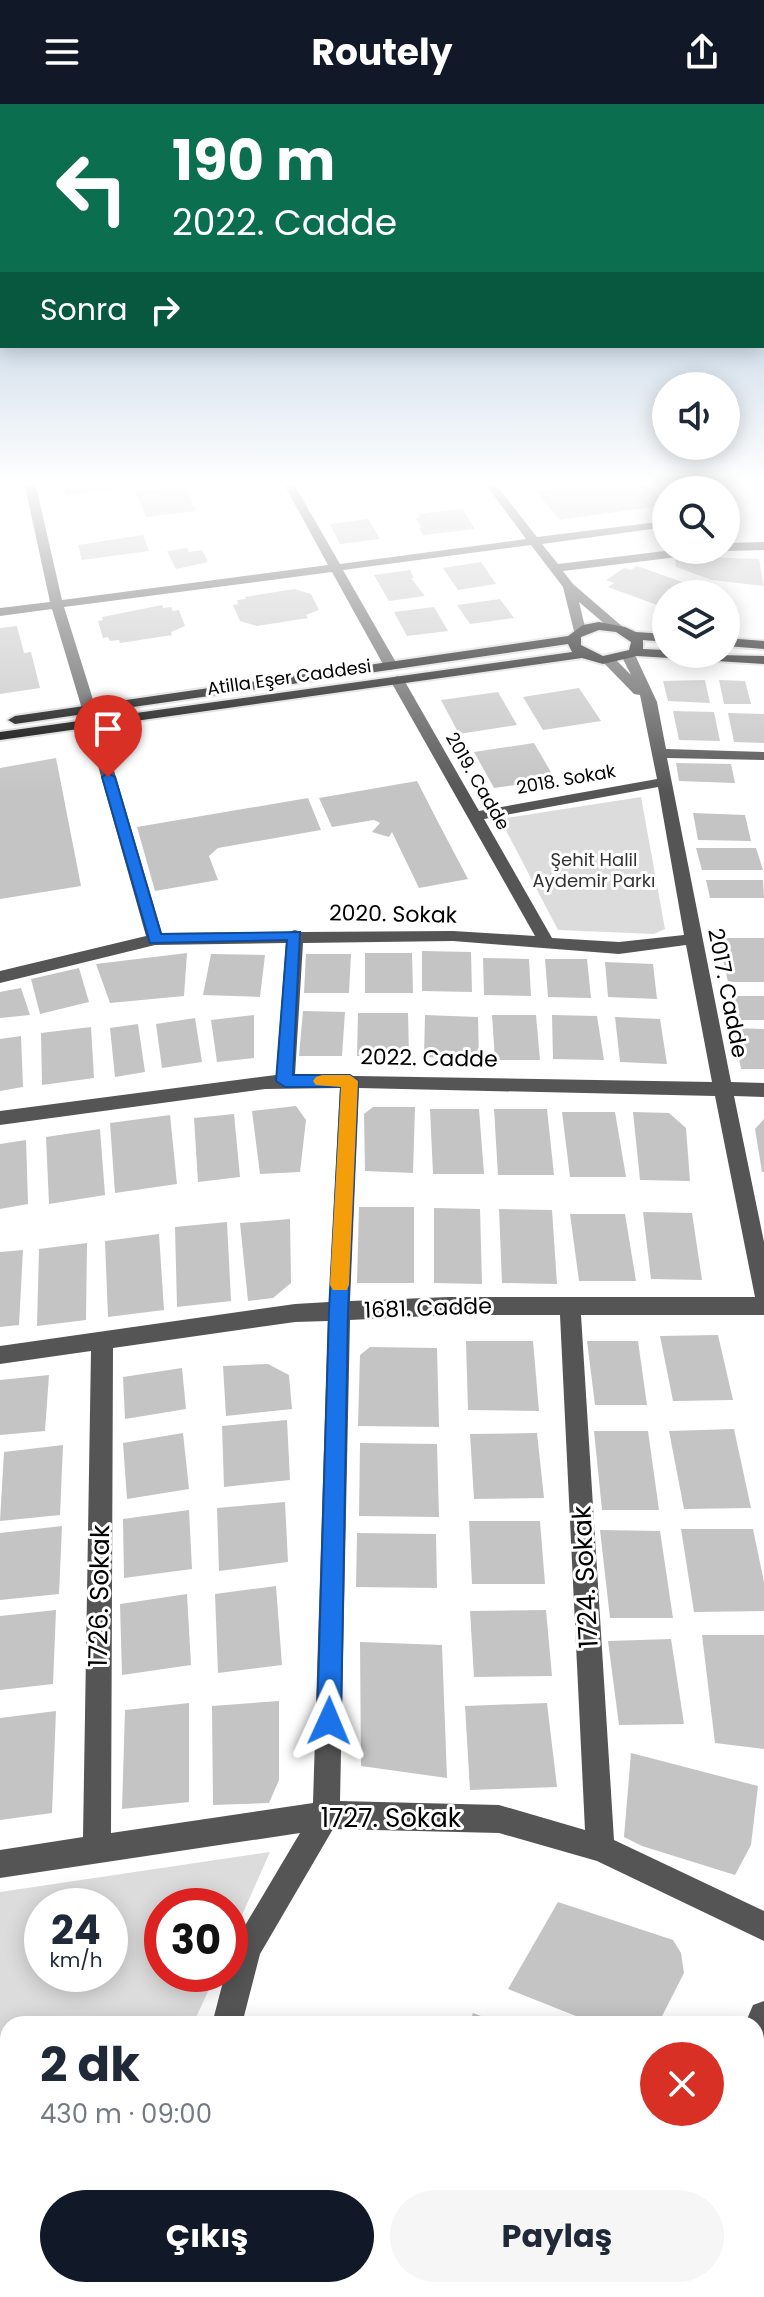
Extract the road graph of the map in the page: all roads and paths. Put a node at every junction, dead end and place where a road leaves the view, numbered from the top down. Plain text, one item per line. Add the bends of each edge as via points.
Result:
1 (53, 588) edge
2 (182, 588) edge
3 (346, 588) edge
4 (569, 588) edge
5 (571, 588) edge
6 (57, 605) junction
7 (0, 612) edge
8 (618, 628) junction
9 (576, 635) junction
10 (634, 636) junction
11 (652, 637) edge
12 (740, 643) edge
13 (764, 645) edge
14 (583, 654) junction
15 (632, 654) junction
16 (608, 660) junction
17 (764, 660) edge
18 (394, 673) junction
19 (650, 702) junction
20 (91, 716) junction
21 (0, 723) edge
22 (0, 736) edge
23 (659, 753) junction
24 (764, 756) edge
25 (664, 782) junction
26 (474, 816) junction
27 (295, 935) junction
28 (155, 939) junction
29 (693, 939) junction
30 (547, 943) junction
31 (0, 977) edge
32 (285, 1081) junction
33 (350, 1081) junction
34 (722, 1088) junction
35 (764, 1090) edge
36 (0, 1118) edge
37 (764, 1293) edge
38 (570, 1306) junction
39 (764, 1306) edge
40 (339, 1311) junction
41 (102, 1342) junction
42 (0, 1355) edge
43 (326, 1815) junction
44 (600, 1848) junction
45 (97, 1851) junction
46 (0, 1864) edge
47 (764, 1926) edge
48 (229, 2016) edge

1 - 6 street
2 - 6 street
3 - 18 street, 2019. Cadde
4 - 9 street
5 - 8 street
6 - 7 street
6 - 20 street
8 - 9 main road, Atilla Eşer Caddesi via 599,626
8 - 10 main road
9 - 14 main road via 574,646
9 - 18 main road, Atilla Eşer Caddesi
10 - 11 main road
10 - 15 main road via 638,642
12 - 13 main road
14 - 16 main road
14 - 18 main road, Atilla Eşer Caddesi
15 - 16 main road
15 - 17 main road
15 - 19 street, 2017. Cadde
16 - 19 street
18 - 20 main road, Atilla Eşer Caddesi
18 - 26 street, 2019. Cadde
19 - 23 street, 2017. Cadde
20 - 21 main road, Atilla Eşer Caddesi
20 - 22 main road, Atilla Eşer Caddesi
20 - 28 street
23 - 24 street
23 - 25 street, 2017. Cadde
25 - 26 street, 2018. Sokak
25 - 29 street, 2017. Cadde
26 - 30 street, 2019. Cadde
27 - 28 street, 2020. Sokak
27 - 30 street, 2020. Sokak via 453,936
27 - 32 street
28 - 31 street, 2020. Sokak
29 - 30 street, 2020. Sokak via 619,948
29 - 34 street, 2017. Cadde
32 - 33 street, 2022. Cadde
32 - 36 street, 2022. Cadde
33 - 34 street, 2022. Cadde
33 - 40 street
34 - 35 street, 2022. Cadde
34 - 37 street, 2017. Cadde
38 - 39 street, 1681. Cadde
38 - 40 street, 1681. Cadde
38 - 44 street, 1724. Sokak
40 - 41 street, 1681. Cadde
40 - 43 street
41 - 42 street, 1681. Cadde
41 - 45 street, 1726. Sokak
43 - 44 street, 1727. Sokak via 499,1819
43 - 45 street, 1727. Sokak
43 - 48 street via 247,1949
44 - 47 street, 1727. Sokak
45 - 46 street, 1727. Sokak

